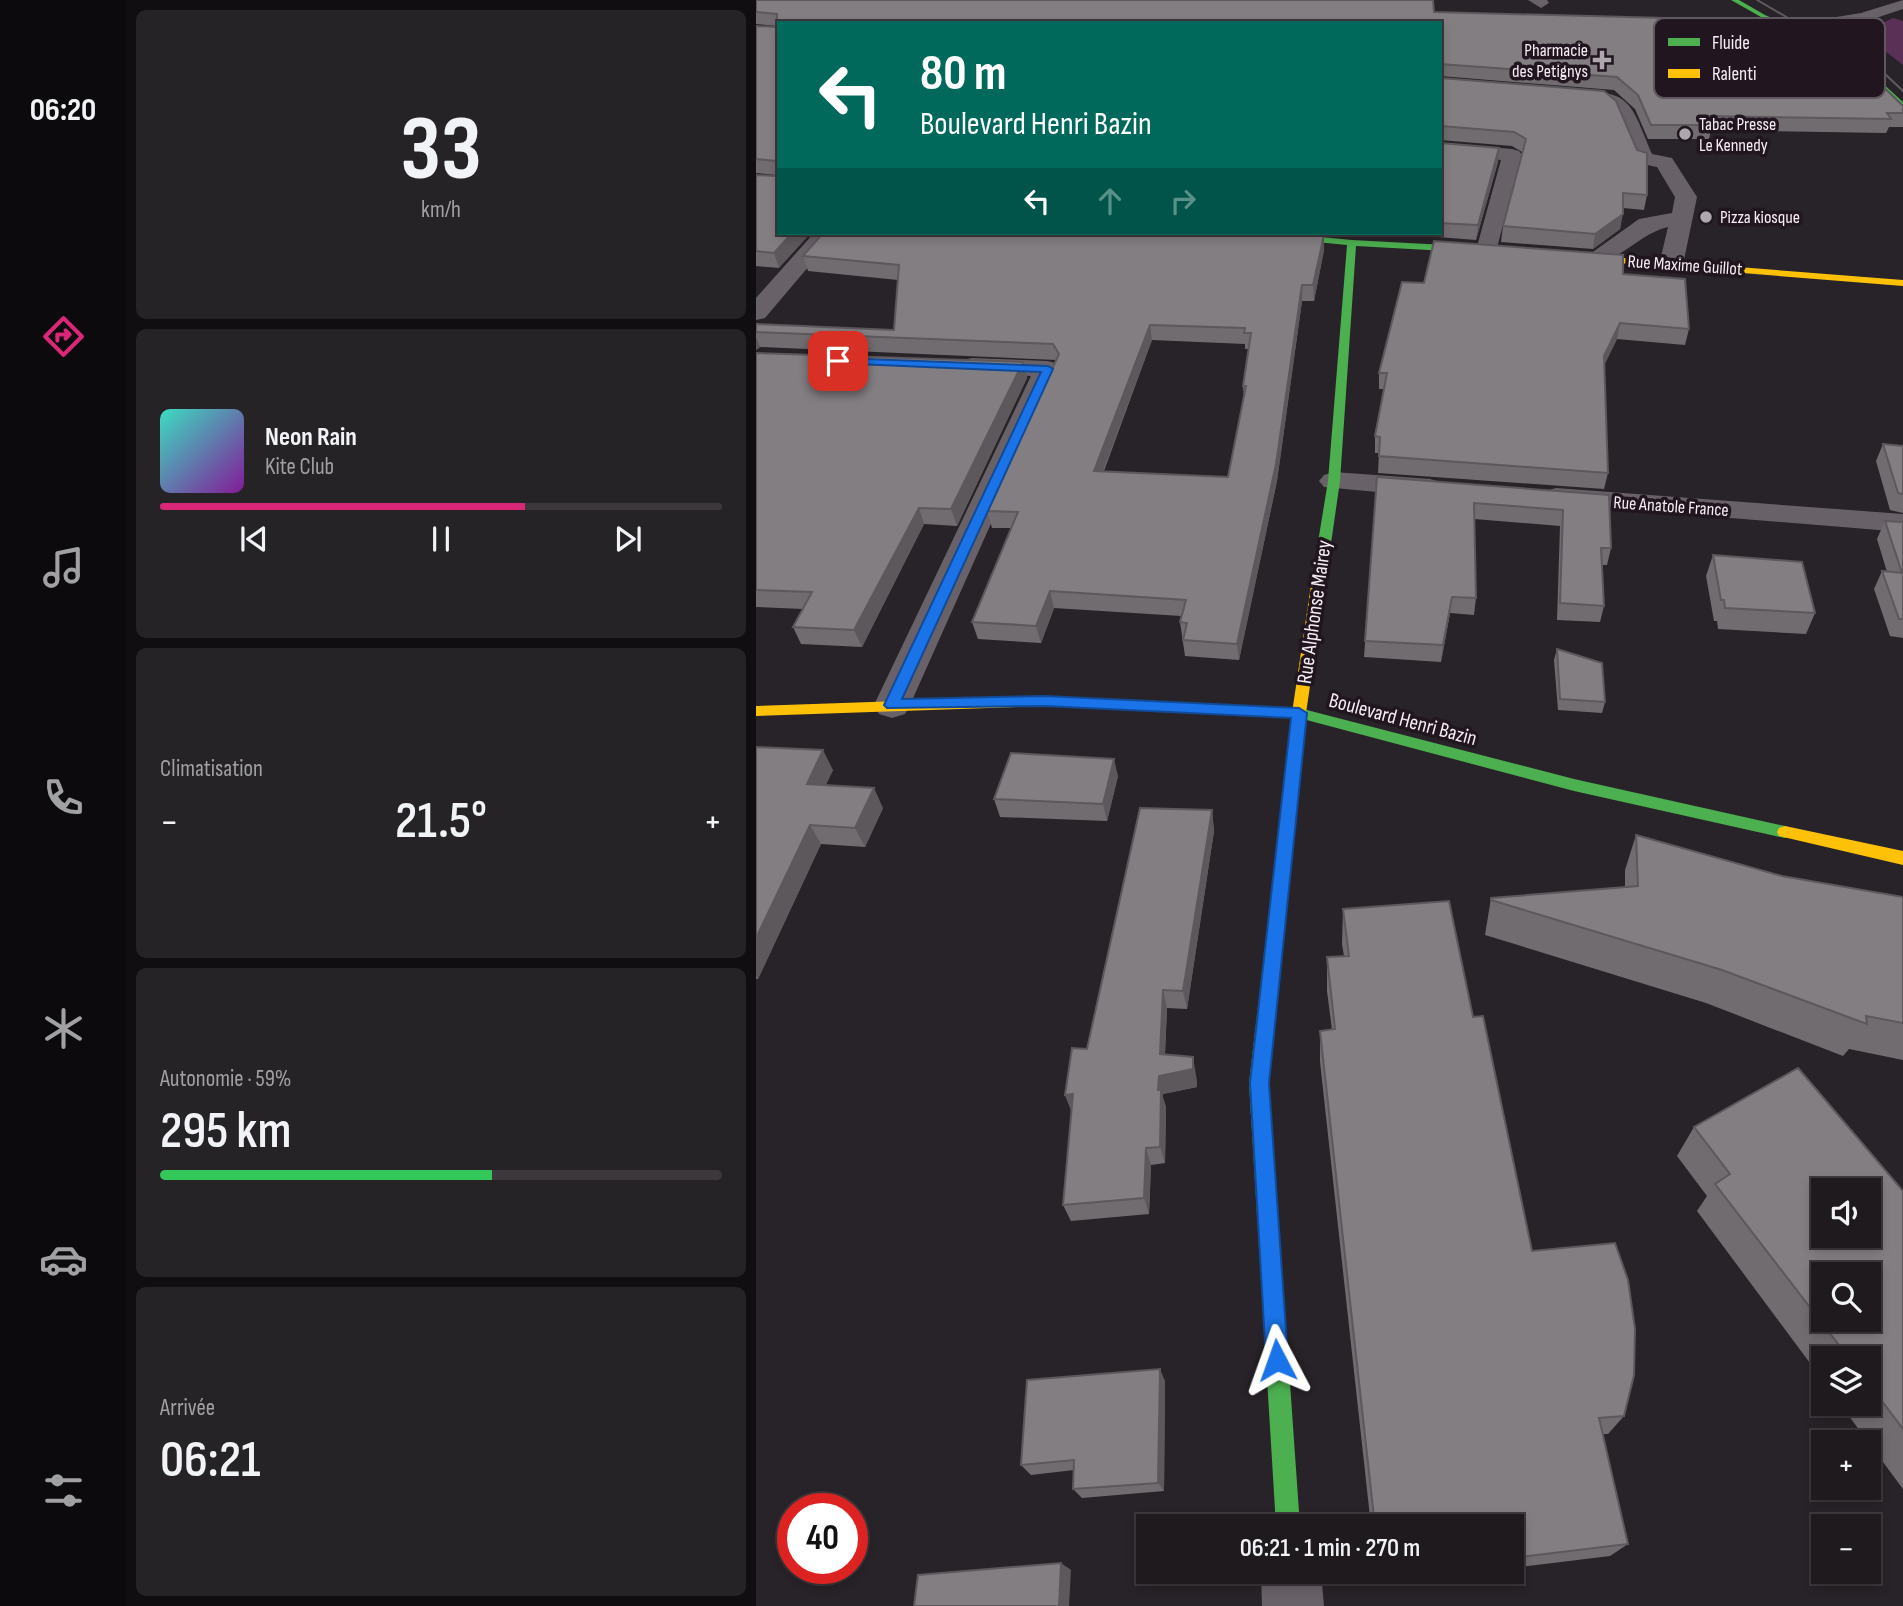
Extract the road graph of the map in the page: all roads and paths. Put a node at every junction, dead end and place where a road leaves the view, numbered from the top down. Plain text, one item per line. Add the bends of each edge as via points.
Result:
1 (1734, 0) edge
2 (1903, 4) edge
3 (1768, 18) edge
4 (1844, 18) edge
5 (1885, 89) edge
6 (1544, 92) edge
7 (1903, 106) edge
8 (1442, 149) edge
9 (1681, 218) junction
10 (824, 235) edge
11 (1274, 235) edge
12 (1352, 243) junction
13 (1494, 251) joint
14 (1554, 255) edge
15 (1594, 258) junction
16 (1671, 265) junction
17 (1903, 283) edge
18 (756, 313) edge
19 (952, 365) edge
20 (1334, 481) junction
21 (1457, 490) edge
22 (1526, 495) edge
23 (1893, 522) edge
24 (892, 705) junction
25 (756, 711) edge
26 (1299, 713) junction
27 (1903, 858) edge
28 (1287, 1514) edge
29 (1292, 1584) edge
30 (1293, 1606) edge

1 - 3 street
2 - 4 street via 1864,17
5 - 7 street
6 - 9 street via 1608,97 1624,110 1644,159 1665,162 1686,197
8 - 13 street via 1512,155
9 - 15 street via 1647,224
9 - 16 street
10 - 18 street
11 - 12 street
12 - 13 street
12 - 20 street, Rue Alphonse Mairey
14 - 15 street, Rue Maxime Guillot
15 - 16 street, Rue Maxime Guillot
16 - 17 street, Rue Maxime Guillot
19 - 24 street via 1048,369
20 - 21 street
20 - 26 street, Rue Alphonse Mairey
22 - 23 street, Rue Anatole France
24 - 25 street, Boulevard Henri Bazin
24 - 26 street, Boulevard Henri Bazin via 1045,701
26 - 27 street, Boulevard Henri Bazin via 1574,785
26 - 28 street, Rue Alphonse Mairey via 1259,1083
29 - 30 street

